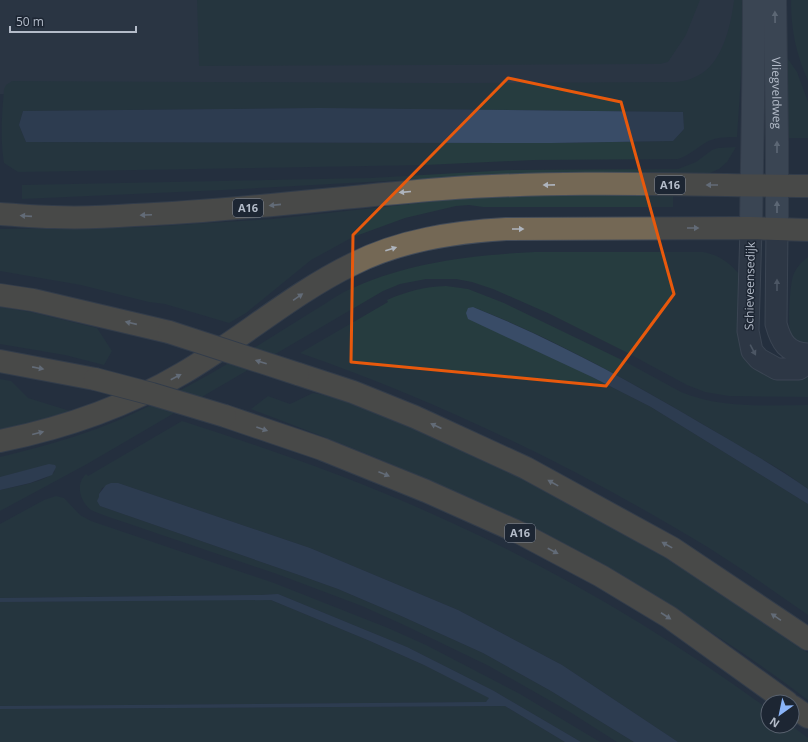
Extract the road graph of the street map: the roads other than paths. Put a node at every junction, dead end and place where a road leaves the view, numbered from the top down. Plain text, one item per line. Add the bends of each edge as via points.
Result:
1 (754, 0) edge
2 (775, 0) edge
3 (752, 186) junction
4 (777, 186) junction
5 (808, 186) edge
6 (0, 214) edge
7 (751, 228) junction
8 (777, 229) junction
9 (808, 230) edge
10 (0, 295) edge
11 (808, 354) edge
12 (0, 361) edge
13 (808, 363) edge
14 (0, 441) edge
15 (808, 639) edge
16 (776, 694) edge

1 - 3 main road, Vliegveldweg
4 -> 2 main road, Vliegveldweg
3 - 4 highway
3 -> 6 highway, A16 via 525,185 360,196 176,214 52,218
3 - 7 main road, Vliegveldweg
4 - 5 highway
8 -> 4 main road, Vliegveldweg
7 - 8 highway
7 -> 13 street, Schieveensedijk via 748,331 752,350 759,359 777,369 799,369
14 -> 7 highway via 58,428 128,401 183,373 335,273 354,263 416,241 506,229
8 - 9 highway
11 -> 8 street via 786,346 780,338 776,324
15 -> 10 highway, bridge via 672,548 526,468 415,417 353,392 169,332 33,300
12 -> 16 highway, A16, bridge via 95,379 225,416 322,449 426,491 520,533 601,576 669,617

